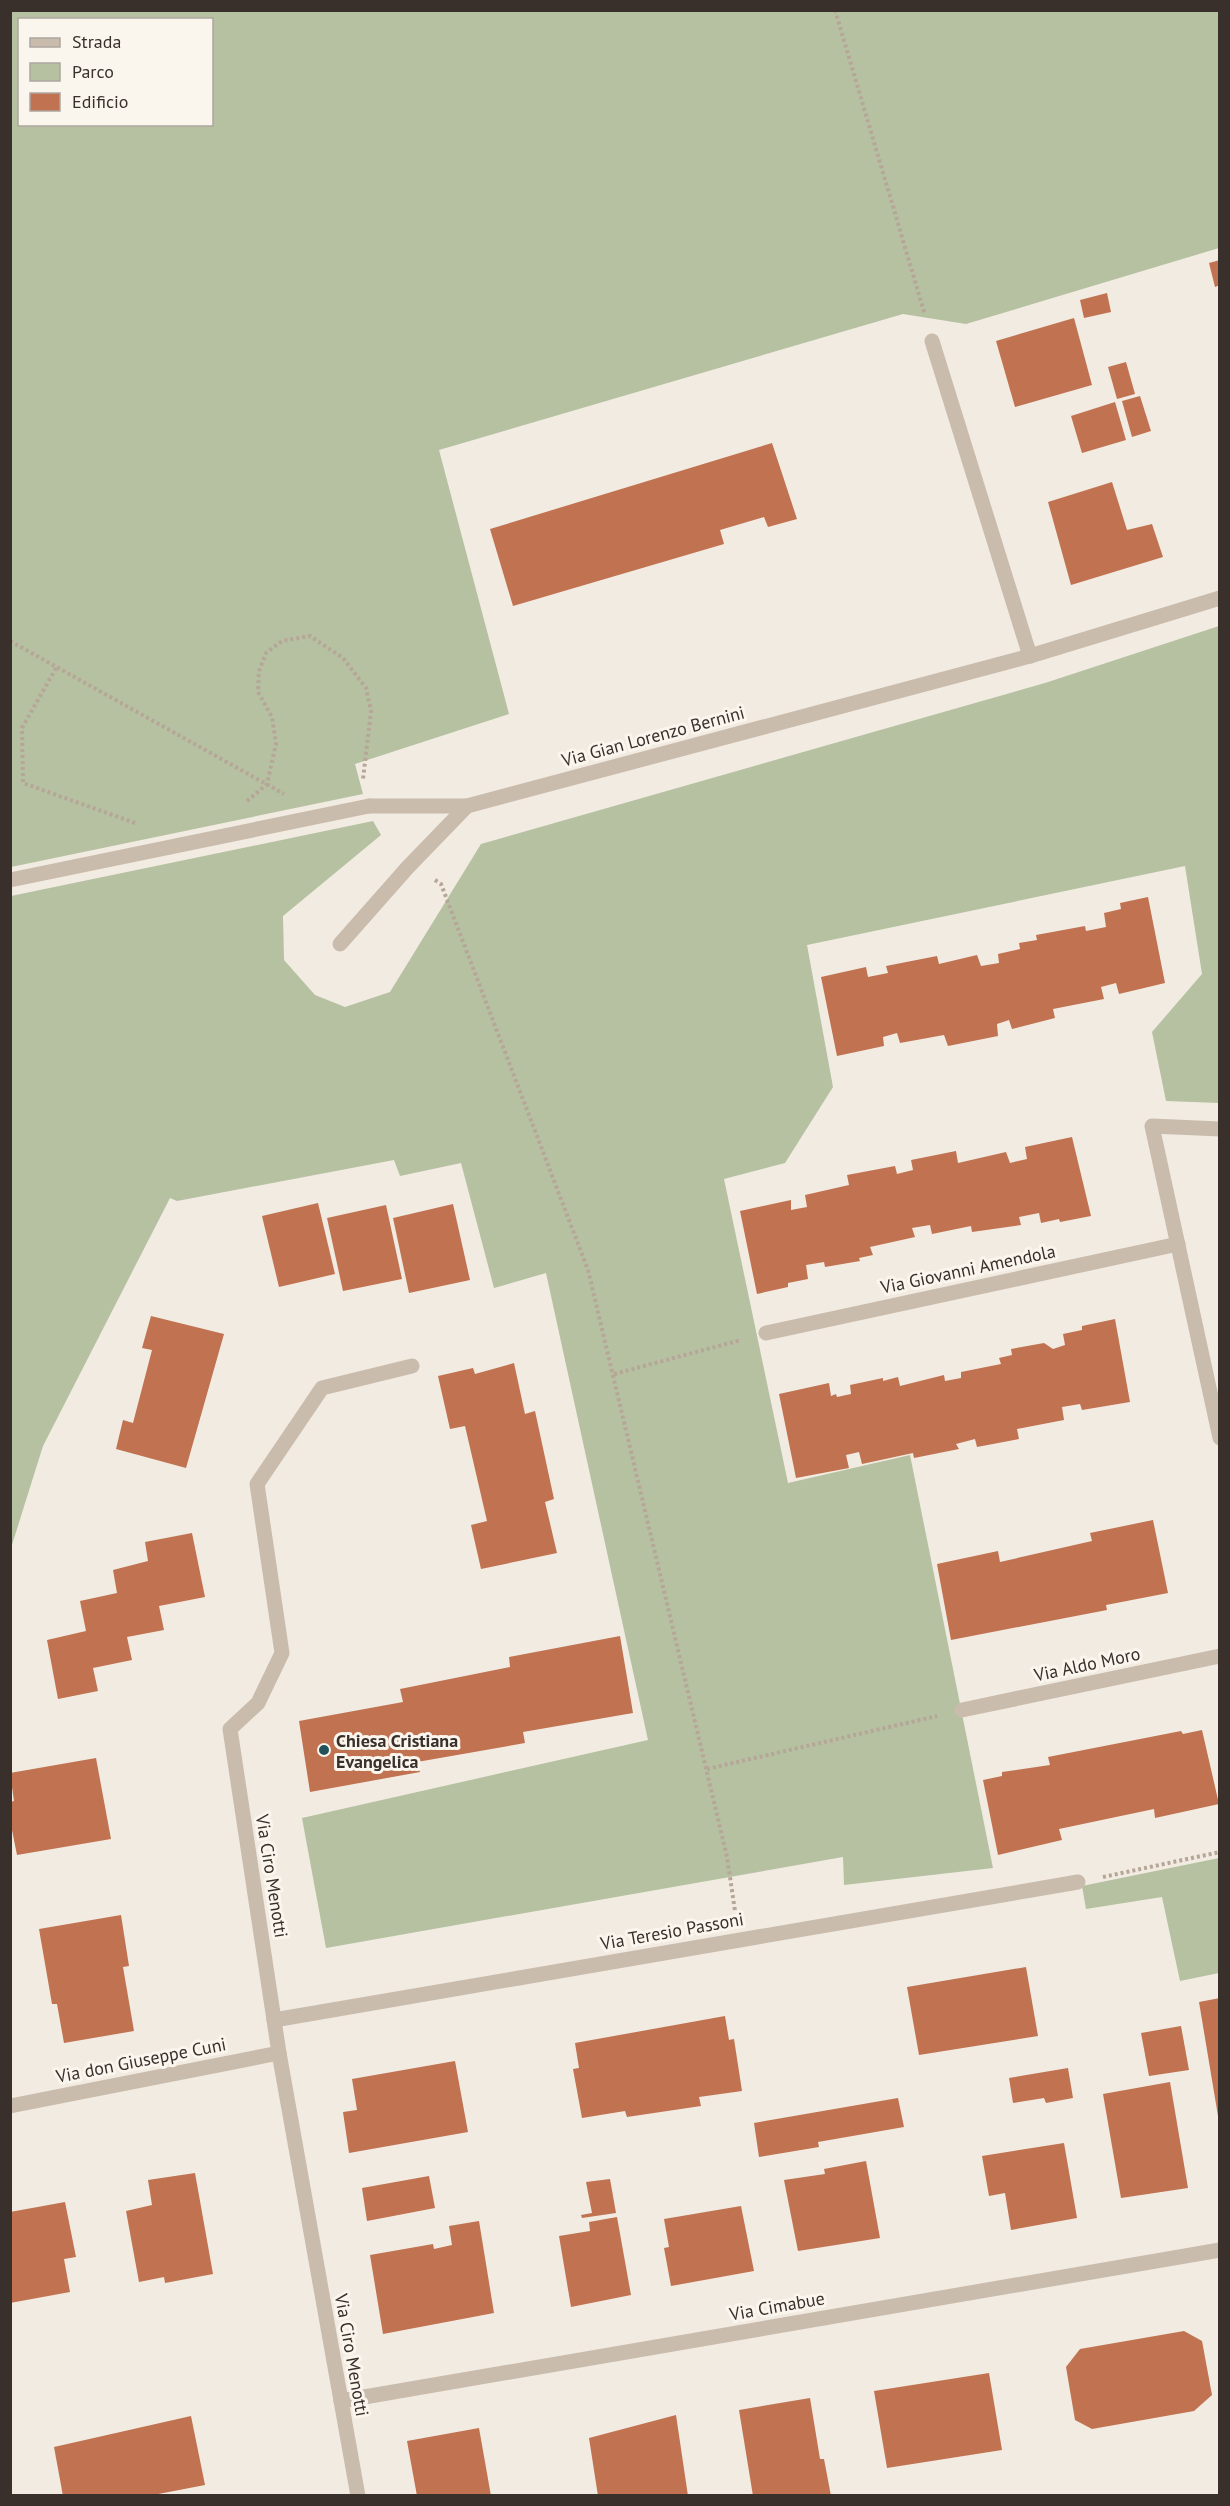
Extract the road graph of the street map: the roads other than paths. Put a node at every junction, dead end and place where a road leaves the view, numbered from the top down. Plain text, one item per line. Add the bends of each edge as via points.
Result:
1 (932, 341) road end
2 (1220, 598) edge
3 (1029, 656) junction
4 (467, 806) junction
5 (10, 880) edge
6 (340, 944) dead end
7 (1220, 1129) edge
8 (1178, 1244) junction
9 (766, 1333) road end
10 (412, 1366) dead end
11 (1220, 1438) edge
12 (1220, 1656) edge
13 (962, 1710) road end
14 (1078, 1882) road end
15 (274, 2020) junction
16 (279, 2053) junction
17 (10, 2106) edge
18 (1220, 2250) edge
19 (341, 2401) junction
20 (357, 2496) edge

1 - 3 street
2 - 3 street, Via Gian Lorenzo Bernini
3 - 4 street, Via Gian Lorenzo Bernini
4 - 5 street, Via Gian Lorenzo Bernini via 369,806
4 - 6 street
7 - 8 street via 1152,1126
8 - 9 street, Via Giovanni Amendola
8 - 11 street
10 - 15 street, Via Ciro Menotti via 321,1388 257,1484 282,1653 258,1703 230,1729
12 - 13 street, Via Aldo Moro
14 - 15 street, Via Teresio Passoni
15 - 16 street, Via Ciro Menotti
16 - 17 street, Via don Giuseppe Cuni
16 - 19 street, Via Ciro Menotti
18 - 19 street, Via Cimabue
19 - 20 street, Via Ciro Menotti

